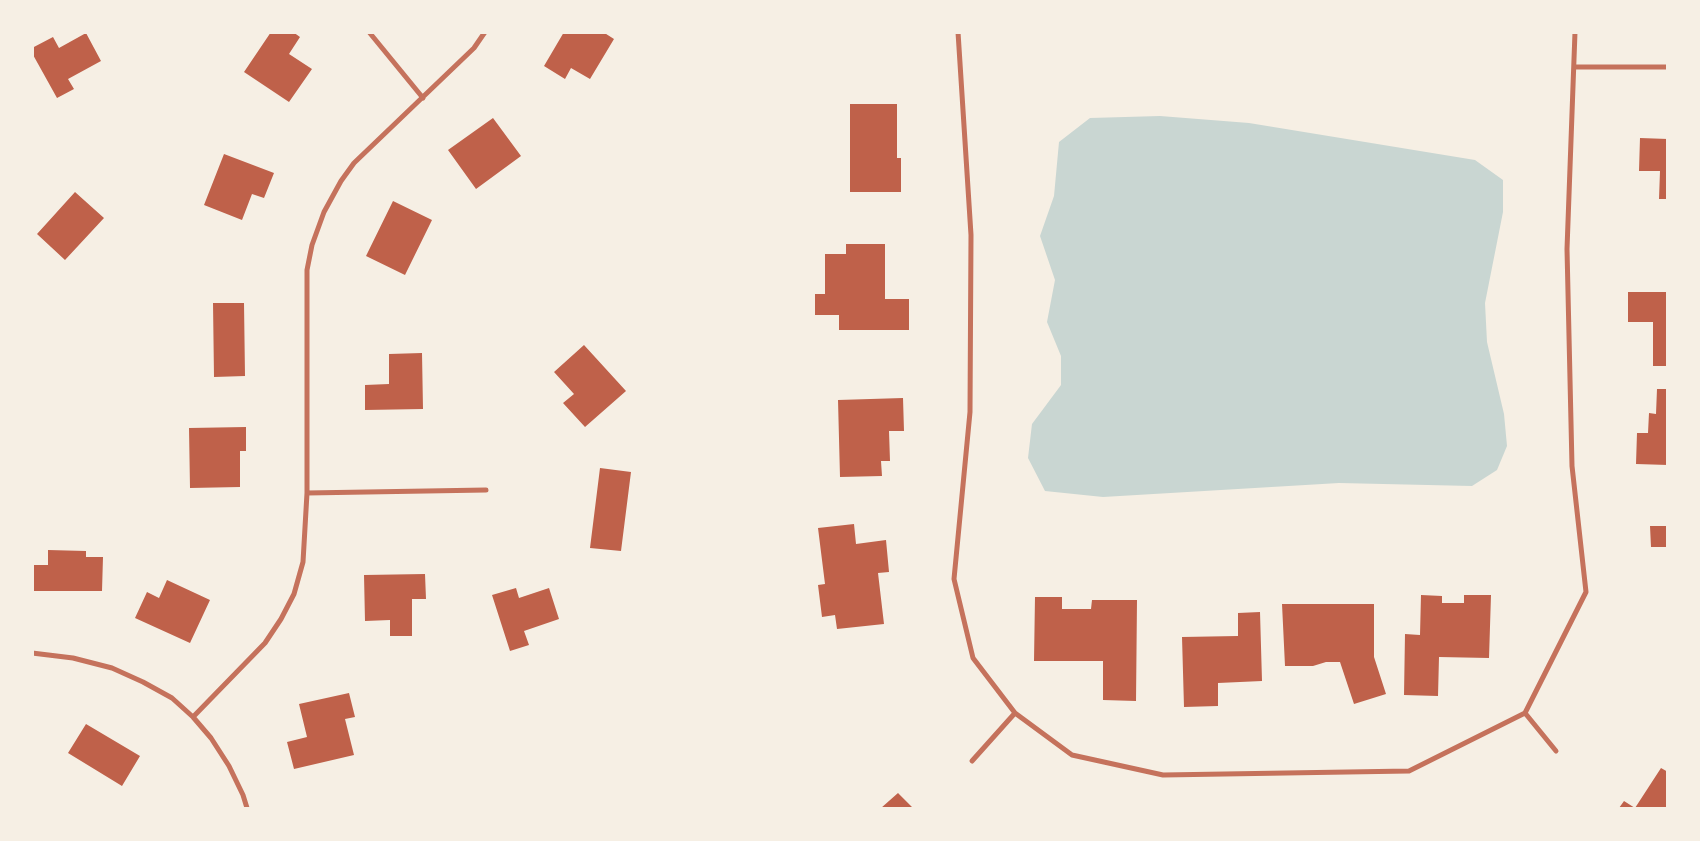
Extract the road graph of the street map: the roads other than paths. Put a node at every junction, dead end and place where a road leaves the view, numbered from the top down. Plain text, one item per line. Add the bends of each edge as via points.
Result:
1 (368, 32) edge
2 (485, 32) edge
3 (958, 32) edge
4 (1575, 32) edge
5 (1574, 67) junction
6 (1668, 67) edge
7 (423, 98) junction
8 (486, 490) dead end
9 (308, 492) junction
10 (32, 653) edge
11 (1015, 713) junction
12 (1525, 713) junction
13 (194, 717) junction
14 (1556, 751) dead end
15 (972, 761) dead end
16 (247, 808) edge

1 - 7 street
2 - 7 street via 474,48
3 - 11 street via 971,235 970,402 954,579 973,658
4 - 5 street
5 - 6 street
5 - 12 street via 1567,249 1572,466 1586,592
7 - 9 street via 354,163 324,212 312,245 307,297
8 - 9 street
9 - 13 street via 303,562 294,594 265,643
10 - 13 street via 73,658 112,668 172,698
11 - 12 street via 1072,755 1163,775 1409,771
11 - 15 street
12 - 14 street
13 - 16 street via 229,766

